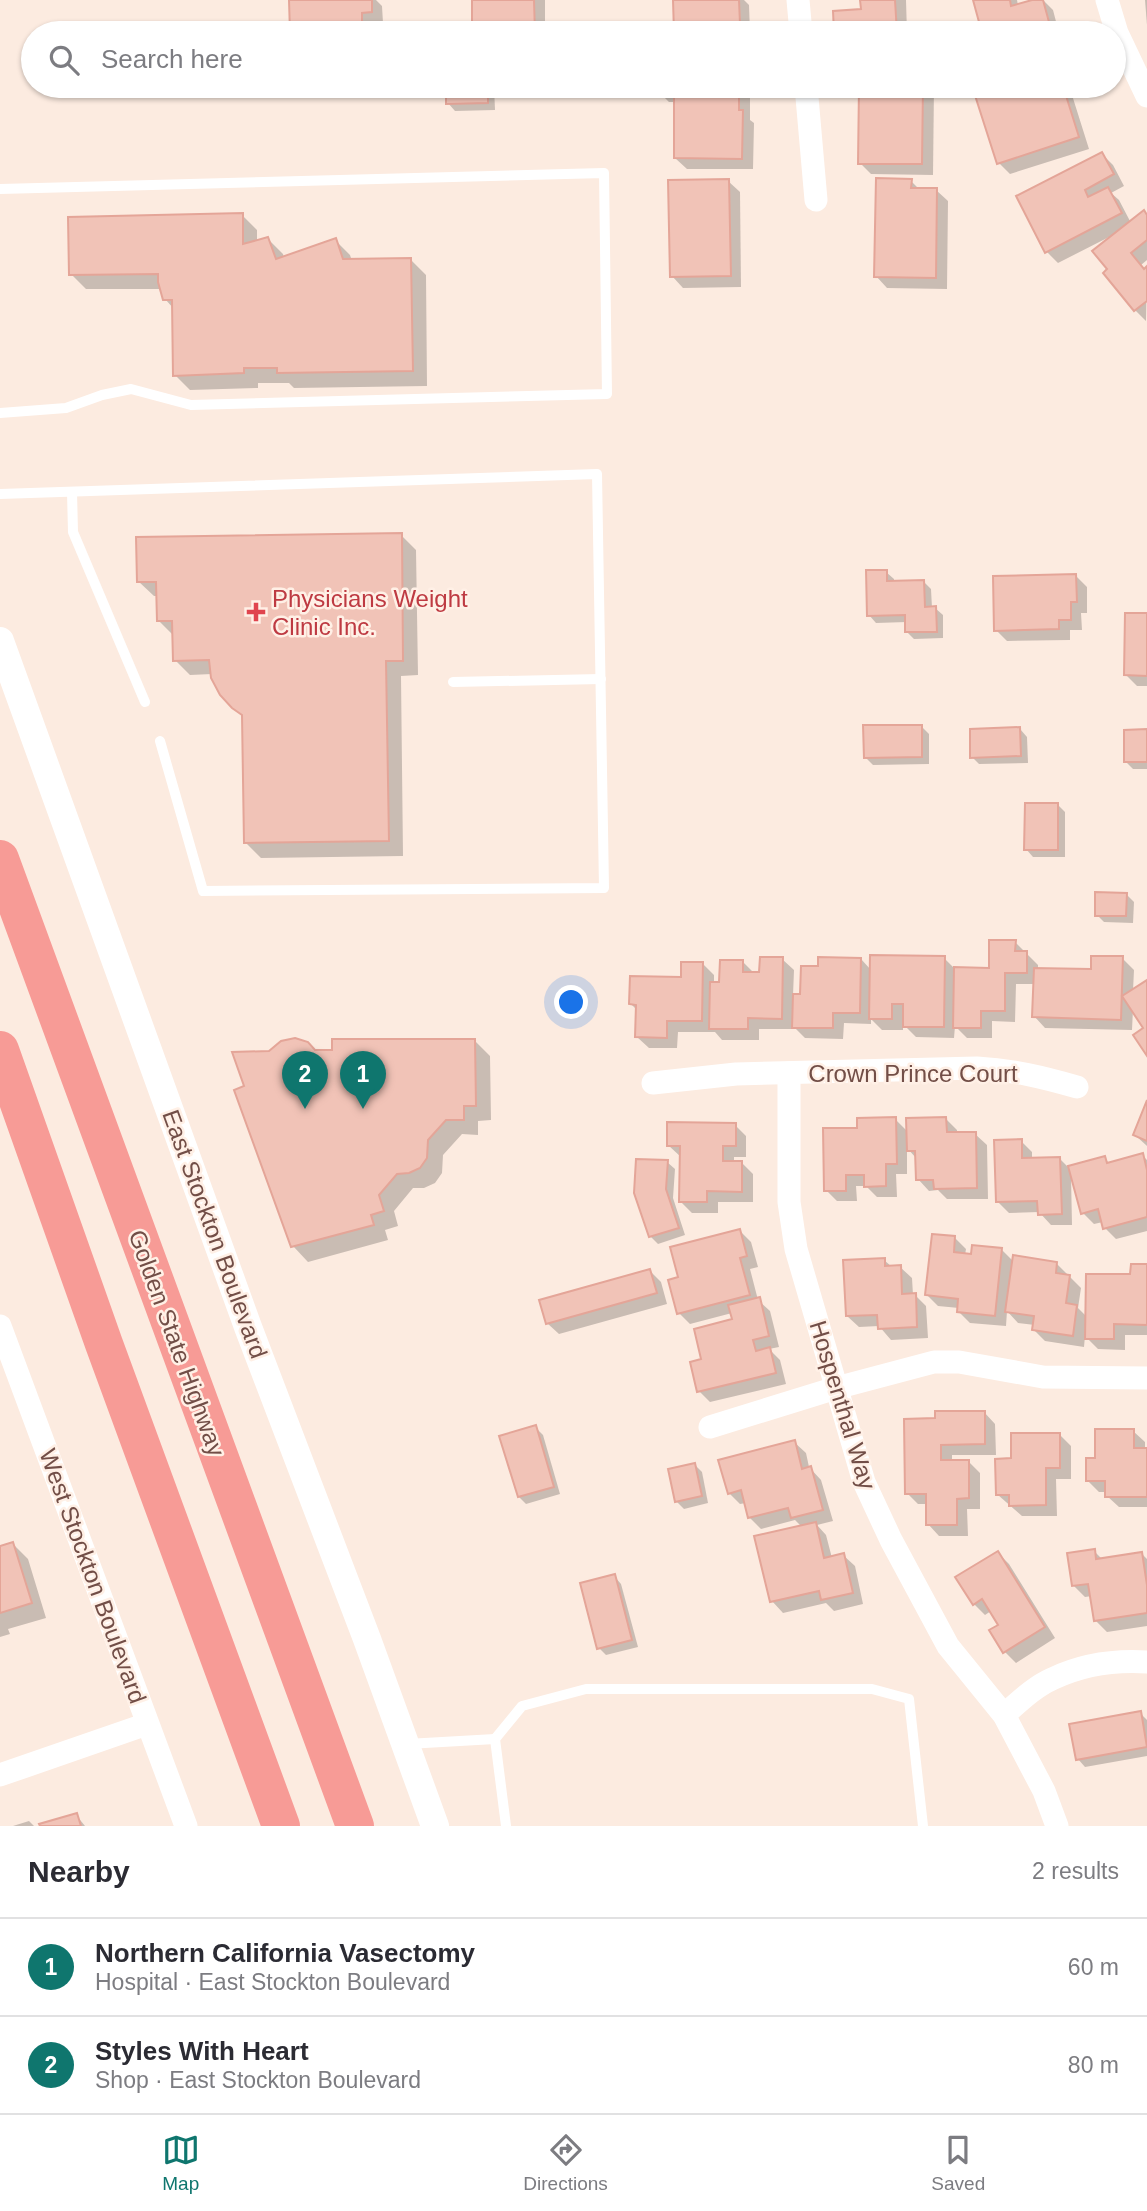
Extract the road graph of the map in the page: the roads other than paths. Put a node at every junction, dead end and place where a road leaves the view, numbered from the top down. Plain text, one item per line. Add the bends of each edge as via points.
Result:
1 (798, 0) edge
2 (1107, 0) edge
3 (800, 21) edge
4 (1113, 21) edge
5 (1126, 52) edge
6 (1147, 96) edge
7 (807, 98) edge
8 (0, 189) edge
9 (816, 200) dead end
10 (0, 413) edge
11 (72, 492) junction
12 (0, 494) edge
13 (0, 641) edge
14 (601, 679) junction
15 (453, 682) dead end
16 (145, 702) dead end
17 (160, 741) dead end
18 (0, 859) edge
19 (0, 1050) edge
20 (789, 1073) junction
21 (653, 1083) dead end
22 (1077, 1087) dead end
23 (0, 1326) edge
24 (1147, 1378) edge
25 (836, 1388) junction
26 (710, 1427) dead end
27 (1147, 1662) edge
28 (1004, 1715) junction
29 (147, 1724) junction
30 (495, 1739) junction
31 (405, 1744) junction
32 (0, 1775) edge
33 (186, 1826) edge
34 (281, 1826) edge
35 (355, 1826) edge
36 (435, 1826) edge
37 (506, 1826) edge
38 (923, 1826) edge
39 (1057, 1826) edge

1 - 3 street
2 - 4 street
5 - 6 street
7 - 9 street
8 - 10 lane via 604,173 607,380 607,394 191,405 131,389 66,408
11 - 12 lane
11 - 14 lane via 597,474
11 - 16 lane via 73,532
13 - 31 street, East Stockton Boulevard
14 - 15 lane
14 - 17 lane via 604,888 203,891
18 - 35 highway, Golden State Highway
19 - 34 highway
20 - 21 street
20 - 22 street, Crown Prince Court via 1009,1070
20 - 25 street, Hospenthal Way via 789,1202 794,1237
23 - 29 street, West Stockton Boulevard
24 - 25 street via 1043,1377 934,1362
25 - 26 street
25 - 28 street, Hospenthal Way via 864,1482 891,1540 948,1646
27 - 28 street via 1104,1663 1051,1679
28 - 39 street, Hospenthal Way
29 - 32 street
29 - 33 street, West Stockton Boulevard
30 - 31 lane
30 - 37 lane
30 - 38 lane via 522,1706 586,1689 872,1689 909,1699
31 - 36 street, East Stockton Boulevard

